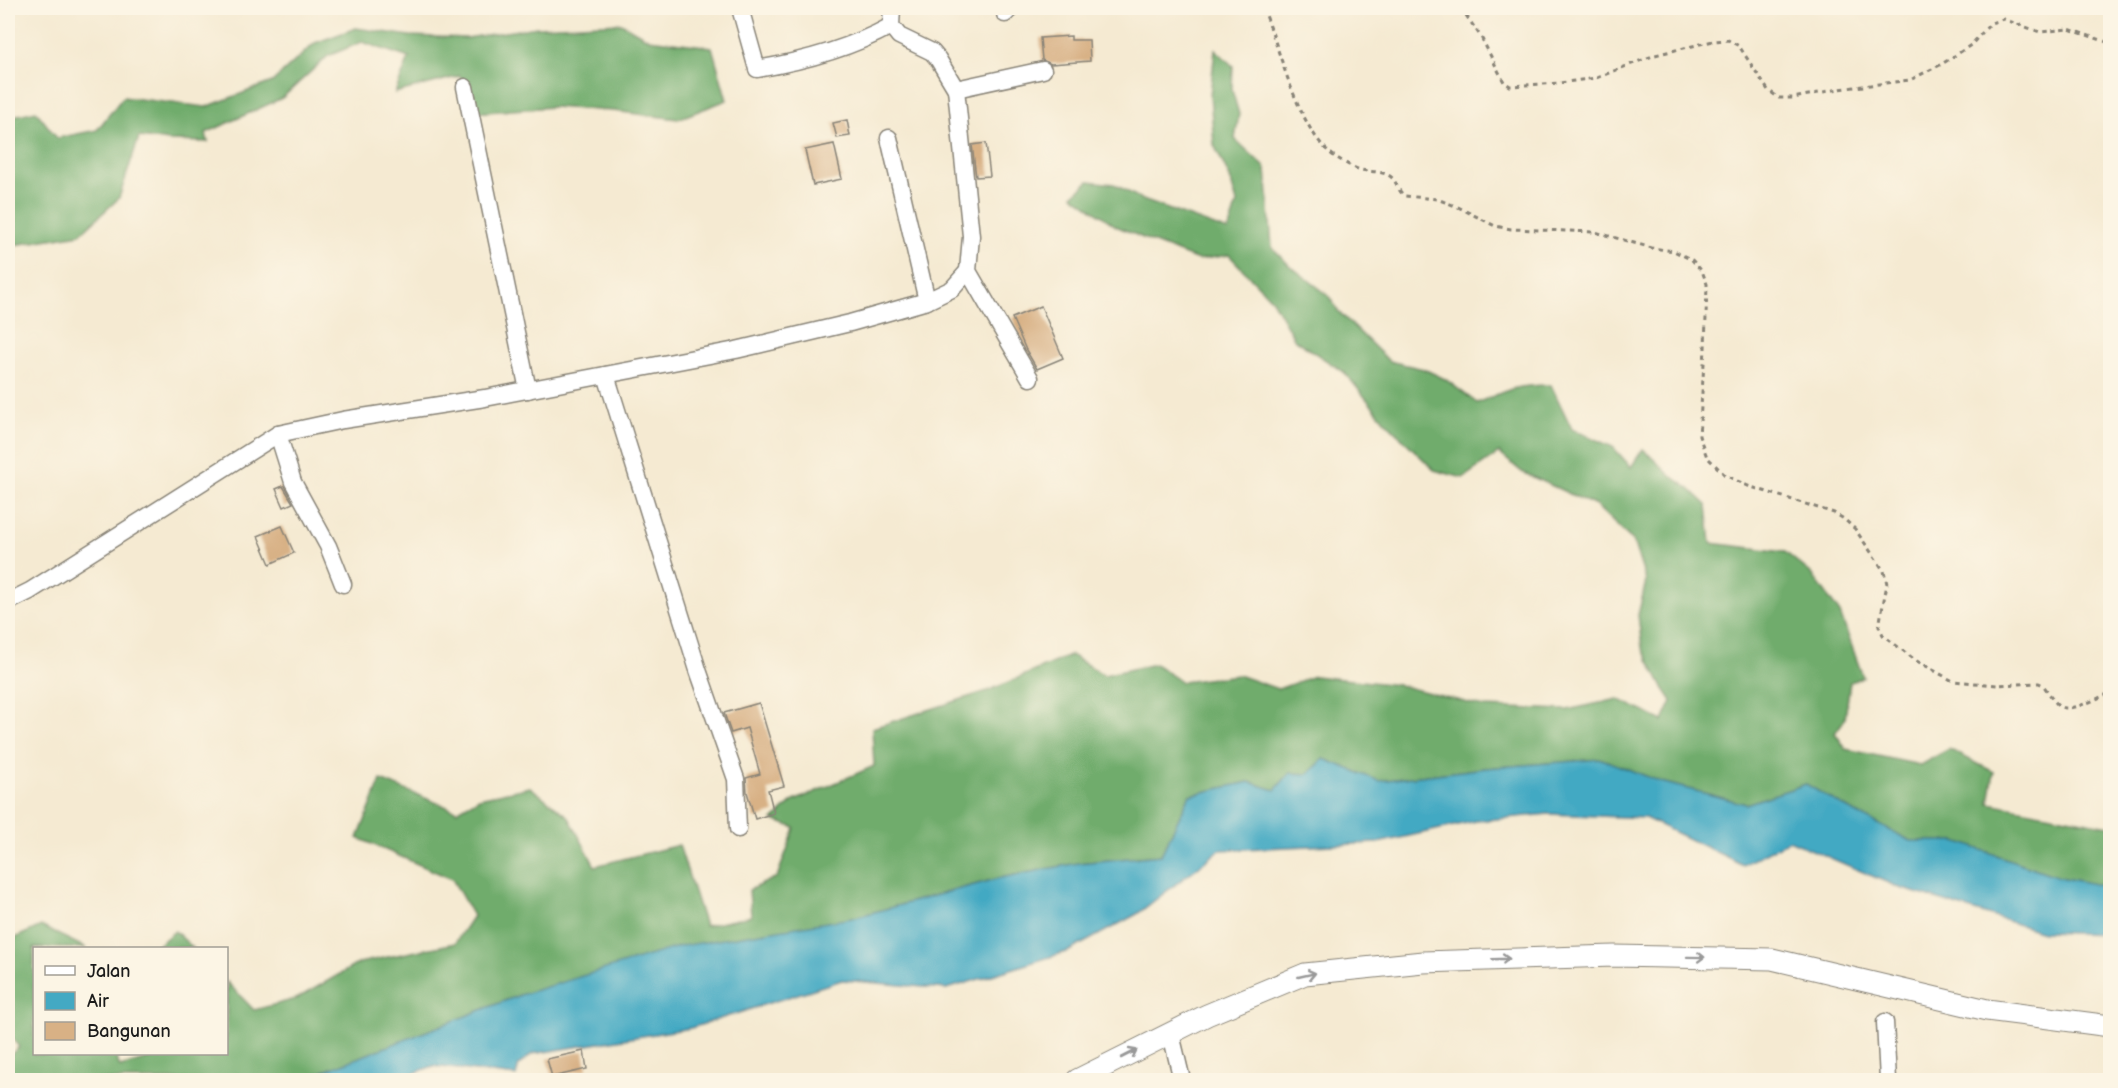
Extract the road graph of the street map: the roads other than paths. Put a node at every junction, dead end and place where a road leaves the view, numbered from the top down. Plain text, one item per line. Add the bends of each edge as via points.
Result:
1 (740, 8) edge
2 (892, 8) edge
3 (891, 26) junction
4 (1043, 70) dead end
5 (465, 87) dead end
6 (956, 89) junction
7 (889, 138) dead end
8 (968, 271) junction
9 (927, 301) junction
10 (606, 375) junction
11 (1030, 378) dead end
12 (528, 390) junction
13 (278, 434) junction
14 (343, 584) dead end
15 (8, 602) edge
16 (738, 830) dead end
17 (1885, 1022) dead end
18 (2110, 1026) edge
19 (1171, 1034) junction
20 (1077, 1080) edge
21 (1182, 1080) edge
22 (1888, 1080) edge

1 - 3 street via 757,69 799,62 865,40
2 - 3 street
3 - 6 street via 899,36 932,52
4 - 6 street
5 - 12 street
6 - 8 street via 971,236
7 - 9 street
8 - 9 street via 952,289
8 - 11 street
9 - 10 street via 747,347
10 - 12 street
10 - 16 street via 736,779
12 - 13 street
13 - 14 street via 292,482 328,546
13 - 15 street
17 - 22 street
19 -> 18 street via 1305,974 1423,962 1614,956 1772,959 1987,1010
20 -> 19 street
19 - 21 street

